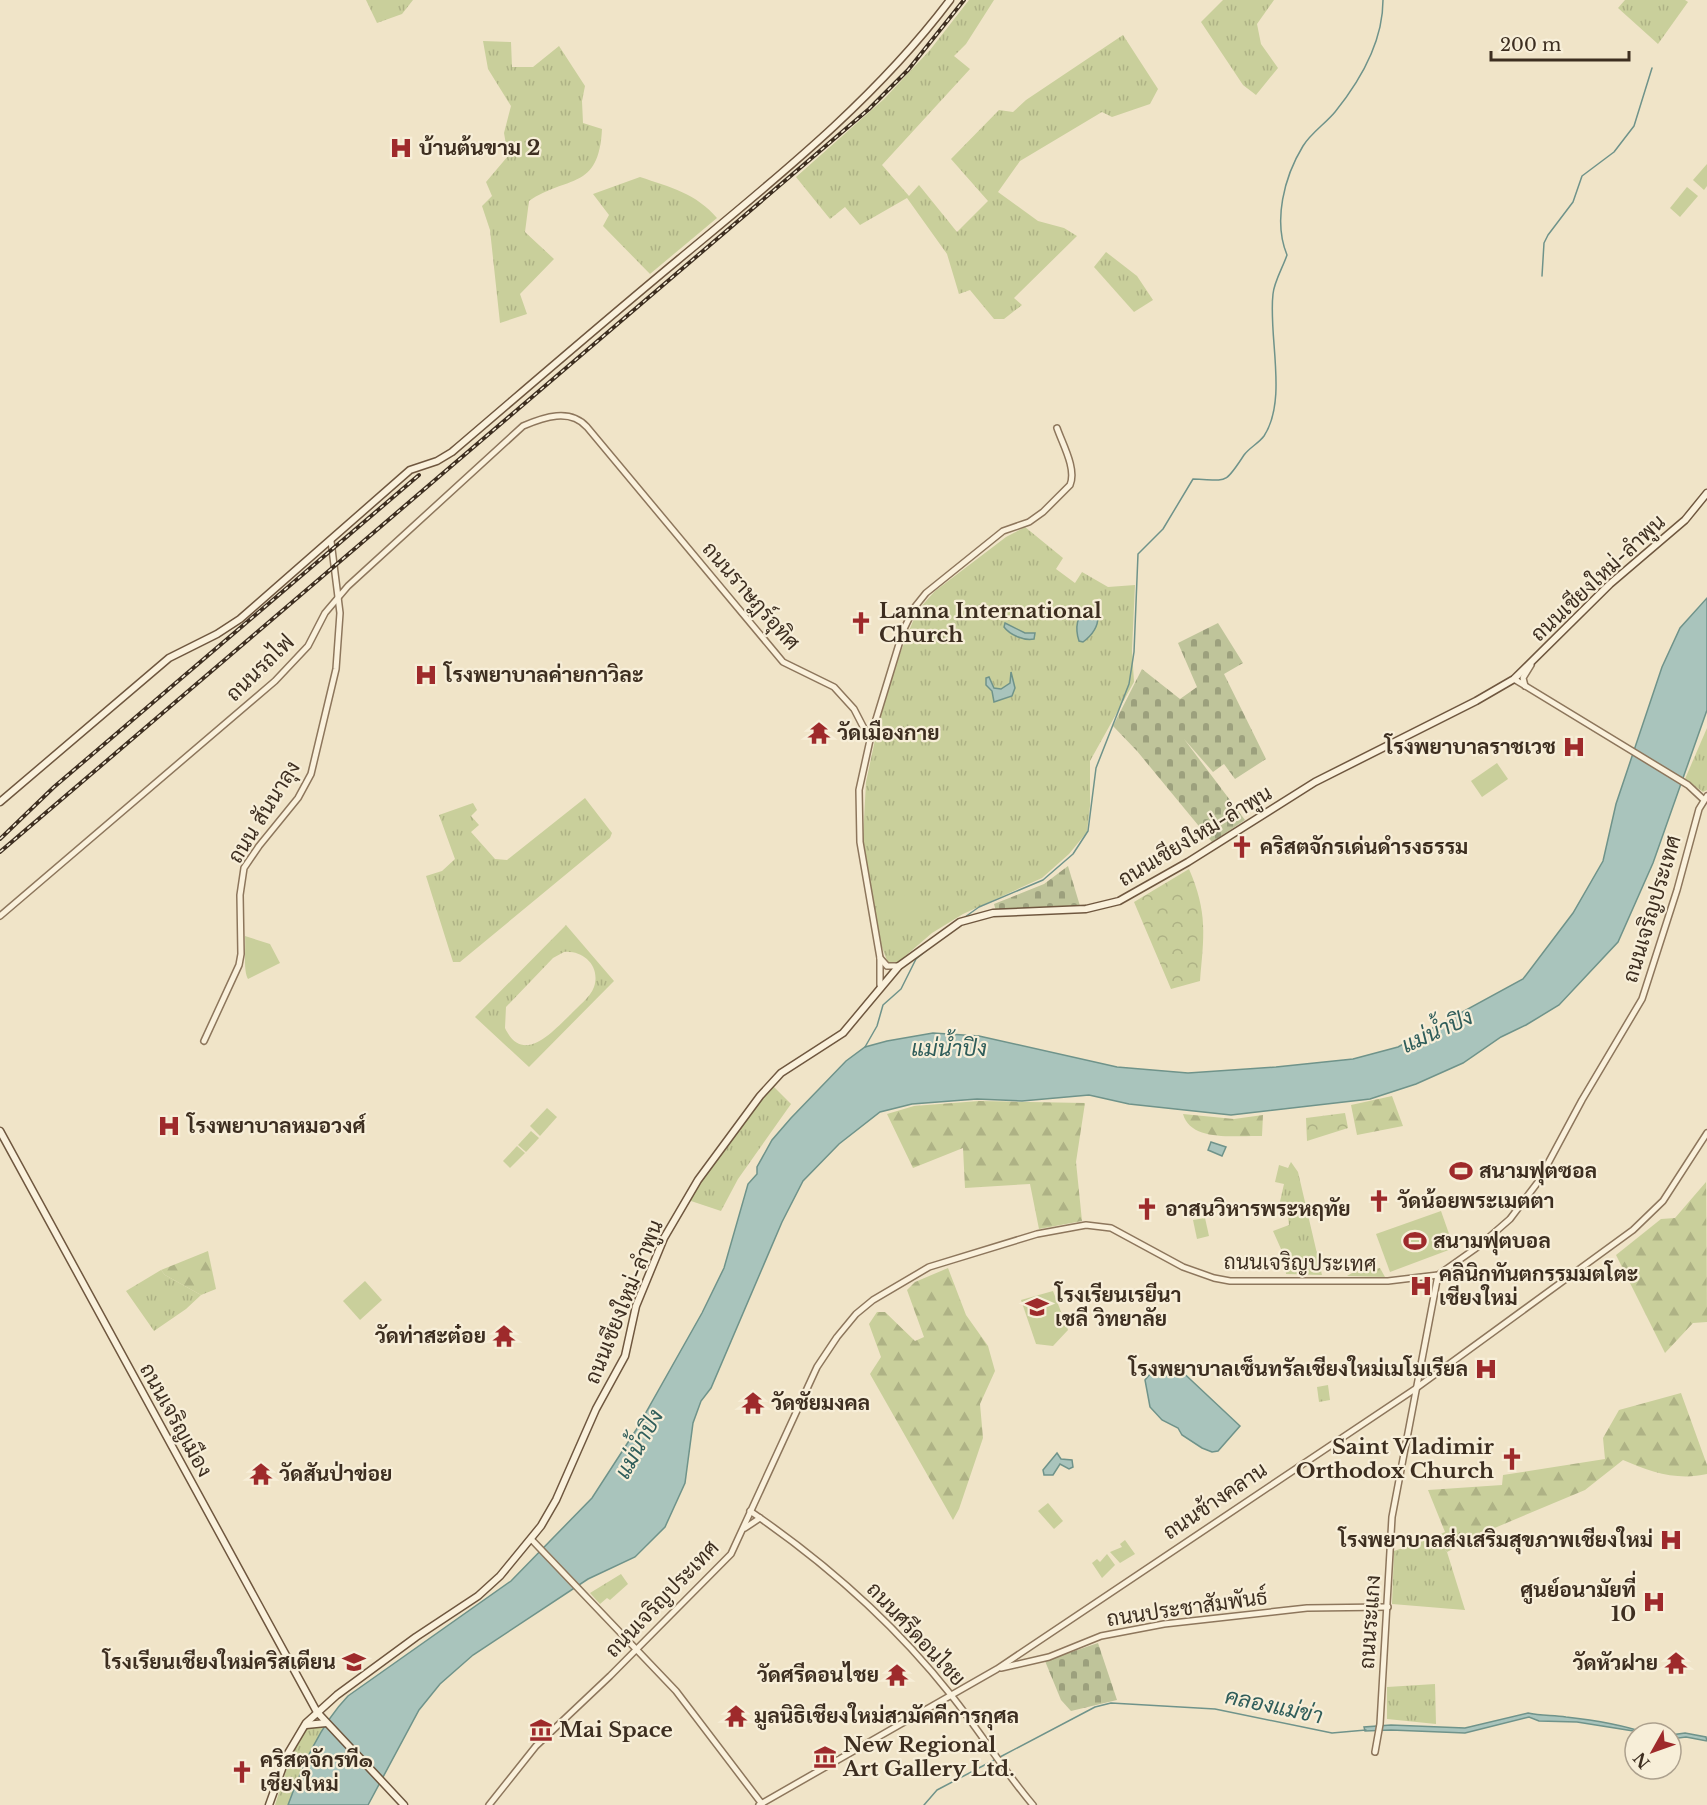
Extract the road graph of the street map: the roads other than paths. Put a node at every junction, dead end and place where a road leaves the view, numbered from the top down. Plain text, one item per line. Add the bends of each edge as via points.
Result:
1 (950, 0) edge
2 (523, 426) joint
3 (1057, 428) dead end
4 (1707, 493) edge
5 (331, 541) junction
6 (339, 596) junction
7 (1532, 663) junction
8 (1514, 679) junction
9 (1505, 684) junction
10 (1526, 687) junction
11 (870, 740) junction
12 (1705, 797) edge
13 (0, 802) edge
14 (0, 916) edge
15 (880, 958) junction
16 (899, 966) junction
17 (880, 986) junction
18 (204, 1041) dead end
19 (0, 1131) edge
20 (1707, 1133) edge
21 (1438, 1275) junction
22 (1415, 1389) junction
23 (750, 1511) junction
24 (760, 1518) junction
25 (743, 1530) junction
26 (533, 1541) junction
27 (1388, 1607) junction
28 (637, 1647) junction
29 (997, 1669) junction
30 (951, 1695) junction
31 (317, 1712) junction
32 (326, 1723) junction
33 (301, 1728) junction
34 (1375, 1752) dead end
35 (761, 1804) edge
36 (269, 1805) edge
37 (404, 1805) edge
38 (489, 1805) edge
39 (1033, 1805) edge

1 - 5 main road via 885,78 746,204 452,452 410,470
2 - 6 street, ถนนรถไฟ
2 - 11 street, ถนนราษฎร์อุทิศ via 561,416 581,420 783,662 834,687 854,709
3 - 11 street via 1072,481 1043,512 1029,522 1003,531 926,593 914,608 903,631
4 - 7 main road, ถนนเชียงใหม่-ลำพูน via 1685,520 1610,584
5 - 6 street, ถนน สันนาลุง
5 - 13 main road via 240,619 162,664
6 - 14 street, ถนนรถไฟ via 308,646 275,681
6 - 18 street, ถนน สันนาลุง via 338,659 315,760 298,798 244,868 240,896 242,954
7 - 8 main road, ถนนเชียงใหม่-ลำพูน
7 - 10 street via 1523,678
8 - 9 main road, ถนนเชียงใหม่-ลำพูน
8 - 10 street
9 - 10 street
9 - 16 main road, ถนนเชียงใหม่-ลำพูน via 1315,782 1119,901 1086,909 971,918
10 - 12 street
11 - 15 street via 859,790 860,842
12 - 21 street, ถนนเจริญประเทศ via 1641,999 1525,1202 1485,1242
15 - 16 street via 887,966
15 - 17 street
16 - 17 main road, ถนนเชียงใหม่-ลำพูน
17 - 26 main road, ถนนเชียงใหม่-ลำพูน via 843,1033 772,1082 698,1180 657,1256 636,1306 620,1368
19 - 31 main road, ถนนเจริญเมือง
20 - 22 street, ถนนช้างคลาน via 1663,1201 1638,1226
21 - 22 street, ถนนระแกง
21 - 23 street, ถนนเจริญประเทศ via 1388,1281 1230,1281 1188,1269 1122,1233 1093,1225 1037,1234 928,1267 873,1300 837,1337 814,1372
22 - 27 street, ถนนระแกง via 1392,1517
22 - 29 street, ถนนช้างคลาน
23 - 24 street, ถนนศรีดอนไชย
23 - 25 street, ถนนเจริญประเทศ
24 - 25 street
24 - 30 street, ถนนศรีดอนไชย via 858,1594
25 - 28 street, ถนนเจริญประเทศ via 735,1548 714,1574
26 - 28 street
26 - 31 main road, ถนนเชียงใหม่-ลำพูน via 478,1596
27 - 29 street, ถนนประชาสัมพันธ์ via 1307,1608 1164,1624 1101,1636 1049,1657
27 - 34 street, ถนนระแกง
28 - 35 street via 697,1714
28 - 38 street, ถนนเจริญประเทศ via 536,1746
29 - 30 street, ถนนช้างคลาน
30 - 35 street, ถนนช้างคลาน
30 - 39 street, ถนนศรีดอนไชย
31 - 32 main road, ถนนเจริญเมือง
31 - 33 main road, ถนนเชียงใหม่-ลำพูน
32 - 33 main road via 310,1723
32 - 37 main road, ถนนเจริญเมือง
33 - 36 main road, ถนนเชียงใหม่-ลำพูน

